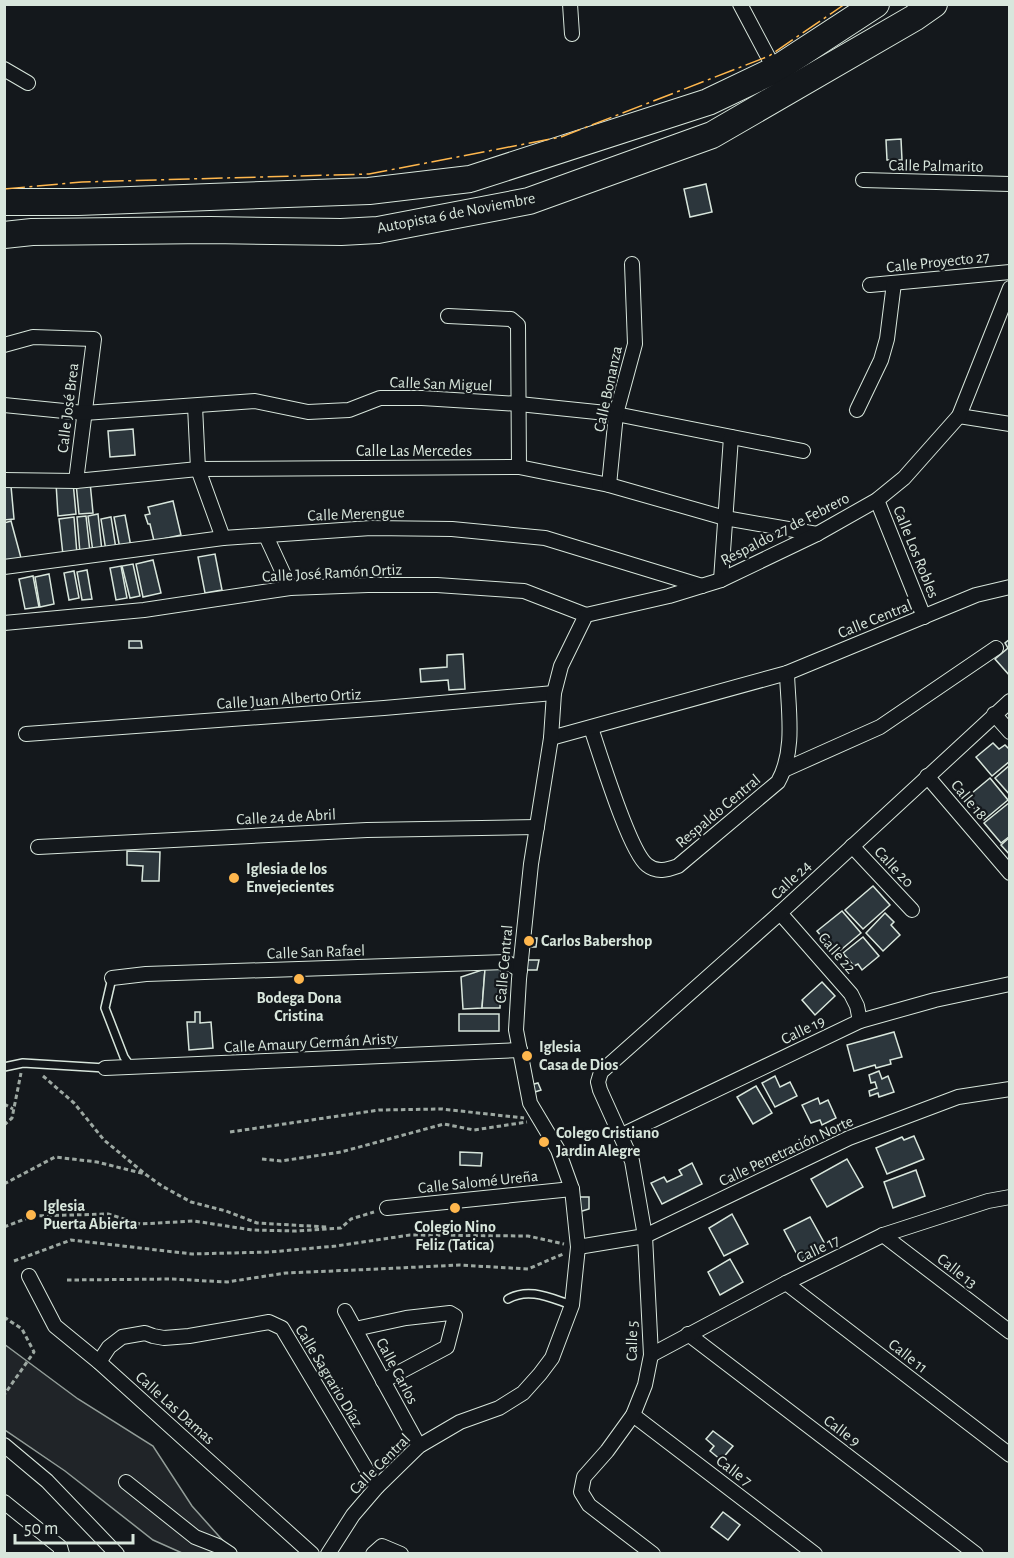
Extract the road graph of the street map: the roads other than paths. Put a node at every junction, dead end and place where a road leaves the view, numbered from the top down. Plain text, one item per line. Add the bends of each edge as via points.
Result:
1 (570, 4) edge
2 (740, 4) edge
3 (876, 4) edge
4 (934, 4) edge
5 (572, 34) dead end
6 (4, 69) edge
7 (775, 69) junction
8 (28, 83) dead end
9 (862, 180) dead end
10 (1010, 184) edge
11 (4, 202) edge
12 (4, 235) edge
13 (632, 264) dead end
14 (1010, 272) edge
15 (894, 283) junction
16 (870, 285) dead end
17 (1010, 288) edge
18 (448, 316) dead end
19 (4, 345) edge
20 (519, 404) junction
21 (4, 405) edge
22 (195, 406) junction
23 (857, 410) dead end
24 (84, 413) junction
25 (616, 414) junction
26 (960, 416) junction
27 (1010, 424) edge
28 (731, 437) junction
29 (803, 451) dead end
30 (519, 467) junction
31 (198, 469) junction
32 (4, 480) edge
33 (76, 481) junction
34 (609, 485) junction
35 (877, 500) junction
36 (725, 518) junction
37 (818, 534) junction
38 (266, 536) junction
39 (223, 538) junction
40 (4, 567) edge
41 (721, 580) junction
42 (702, 586) junction
43 (1010, 587) edge
44 (290, 588) junction
45 (586, 615) junction
46 (924, 616) junction
47 (4, 622) edge
48 (996, 648) dead end
49 (787, 673) junction
50 (554, 693) junction
51 (1010, 701) edge
52 (994, 714) junction
53 (591, 728) junction
54 (1010, 732) edge
55 (26, 734) dead end
56 (550, 738) junction
57 (786, 769) junction
58 (927, 776) junction
59 (537, 827) junction
60 (852, 846) junction
61 (38, 847) dead end
62 (1010, 873) edge
63 (912, 910) dead end
64 (780, 913) junction
65 (520, 970) junction
66 (112, 978) joint
67 (1010, 984) edge
68 (860, 1021) junction
69 (520, 1050) junction
70 (4, 1067) edge
71 (131, 1067) junction
72 (105, 1068) joint
73 (598, 1082) joint
74 (1010, 1089) edge
75 (622, 1135) junction
76 (572, 1189) junction
77 (1010, 1197) edge
78 (387, 1208) road end
79 (884, 1235) junction
80 (645, 1236) junction
81 (578, 1247) junction
82 (29, 1276) dead end
83 (786, 1283) junction
84 (508, 1299) dead end
85 (572, 1305) junction
86 (345, 1311) dead end
87 (355, 1329) junction
88 (1010, 1332) edge
89 (688, 1334) junction
90 (651, 1355) junction
91 (99, 1362) junction
92 (383, 1381) junction
93 (633, 1415) junction
94 (4, 1445) edge
95 (419, 1446) junction
96 (1010, 1455) edge
97 (126, 1482) dead end
98 (377, 1487) junction
99 (4, 1502) edge
100 (378, 1550) edge
101 (62, 1554) edge
102 (117, 1554) edge
103 (230, 1554) edge
104 (312, 1554) edge
105 (328, 1554) edge
106 (401, 1554) edge
107 (653, 1554) edge
108 (815, 1554) edge
109 (976, 1554) edge

1 - 5 street
2 - 7 street
3 - 7 highway, Autopista 6 de Noviembre
4 - 12 highway, Autopista 6 de Noviembre via 712,135 529,201 378,230
6 - 8 street
7 - 11 highway, Autopista 6 de Noviembre via 708,102 470,179 369,191
9 - 10 street, Calle Palmarito
13 - 25 street, Calle Bonanza via 635,344
14 - 15 street, Calle Proyecto 27
15 - 16 street, Calle Proyecto 27
15 - 23 street via 882,360
17 - 26 street, Respaldo 27 de Febrero
18 - 20 street via 511,319 518,325
19 - 24 street, Calle José Brea via 33,337 94,339
20 - 22 street, Calle San Miguel via 380,398 349,410 308,412 255,401
20 - 25 street, Calle San Miguel
20 - 30 street
21 - 24 street, Calle San Miguel
22 - 24 street, Calle San Miguel
22 - 31 street
24 - 33 street, Calle José Brea
25 - 28 street, Calle San Miguel
25 - 34 street, Calle Bonanza
26 - 27 street
26 - 35 street, Respaldo 27 de Febrero via 904,478
28 - 29 street, Calle San Miguel
28 - 36 street
30 - 31 street, Calle Las Mercedes
30 - 34 street, Calle Las Mercedes
31 - 33 street, Calle Las Mercedes
31 - 39 street
32 - 33 street, Calle Las Mercedes
34 - 36 street, Calle Las Mercedes
35 - 37 street, Respaldo 27 de Febrero
35 - 46 street, Calle Los Robles
36 - 37 street, Calle Las Mercedes
36 - 41 street
37 - 41 street, Respaldo 27 de Febrero
38 - 39 street, Calle Merengue
38 - 42 street, Calle Merengue via 371,528 452,529 545,538
38 - 44 street
39 - 40 street, Calle Merengue
41 - 42 street, Respaldo 27 de Febrero
42 - 45 street, Respaldo 27 de Febrero
43 - 46 street, Calle Central via 976,595
44 - 45 street, Calle José Ramón Ortiz via 437,585 524,591
44 - 47 street, Calle José Ramón Ortiz via 144,610
45 - 50 street via 561,666
46 - 49 street, Calle Central
48 - 57 street via 880,726
49 - 53 street, Calle Central
49 - 57 street
50 - 55 street, Calle Juan Alberto Ortiz
50 - 56 street
51 - 52 street, Calle 24
52 - 54 street
52 - 58 street, Calle 24
53 - 56 street, Calle Central
53 - 57 street, Respaldo Central via 630,838 646,864 656,870 678,866 778,782
56 - 59 street, Calle Central
58 - 60 street, Calle 24
58 - 62 street, Calle 18
59 - 61 street, Calle 24 de Abril via 367,830
59 - 65 street, Calle Central
60 - 63 street, Calle 20
60 - 64 street, Calle 24
64 - 68 street, Calle 22 via 851,994
64 - 73 street, Calle 24 via 610,1062
65 - 66 street, Calle San Rafael via 506,962
65 - 69 street, Calle Central via 516,1030
66 - 71 lane via 105,1008
67 - 68 street, Calle 19
68 - 75 street, Calle 19
69 - 71 street, Calle Amaury Germán Aristy
69 - 76 street, Calle Central via 530,1103 558,1150
70 - 72 lane via 23,1063
71 - 72 street, Calle Amaury Germán Aristy
73 - 75 street, Calle 5
74 - 80 street, Calle Penetración Norte via 958,1096 849,1137
75 - 80 street, Calle 5 via 632,1161
76 - 78 street, Calle Salomé Ureña
76 - 81 street, Calle Central
77 - 79 street, Calle 17
79 - 83 street, Calle 17
79 - 88 street, Calle 13
80 - 81 street, Calle Penetración Norte
80 - 90 street, Calle 5
81 - 85 street, Calle Central
82 - 91 street, Calle Las Damas via 55,1326
83 - 89 street, Calle 17
83 - 96 street, Calle 11
84 - 85 lane via 518,1293 529,1293
85 - 95 street, Calle Central via 552,1358 523,1393
86 - 87 street, Calle Carlos
87 - 92 street, Calle Carlos
87 - 92 street via 406,1318 450,1313 455,1316 447,1347
89 - 90 street, Calle 17
89 - 109 street, Calle 9
90 - 93 street, Calle 5
91 - 98 street, Calle Sagrario Díaz via 122,1336 189,1336 269,1322 282,1328
91 - 104 street, Calle Las Damas
92 - 95 street, Calle Carlos
93 - 107 street, Calle 5 via 584,1477 581,1492 589,1505
93 - 108 street, Calle 7
94 - 102 street via 47,1481
95 - 98 street, Calle Central
97 - 103 street via 195,1537
98 - 105 street, Calle Central
99 - 101 street via 60,1547
100 - 106 street via 393,1549

